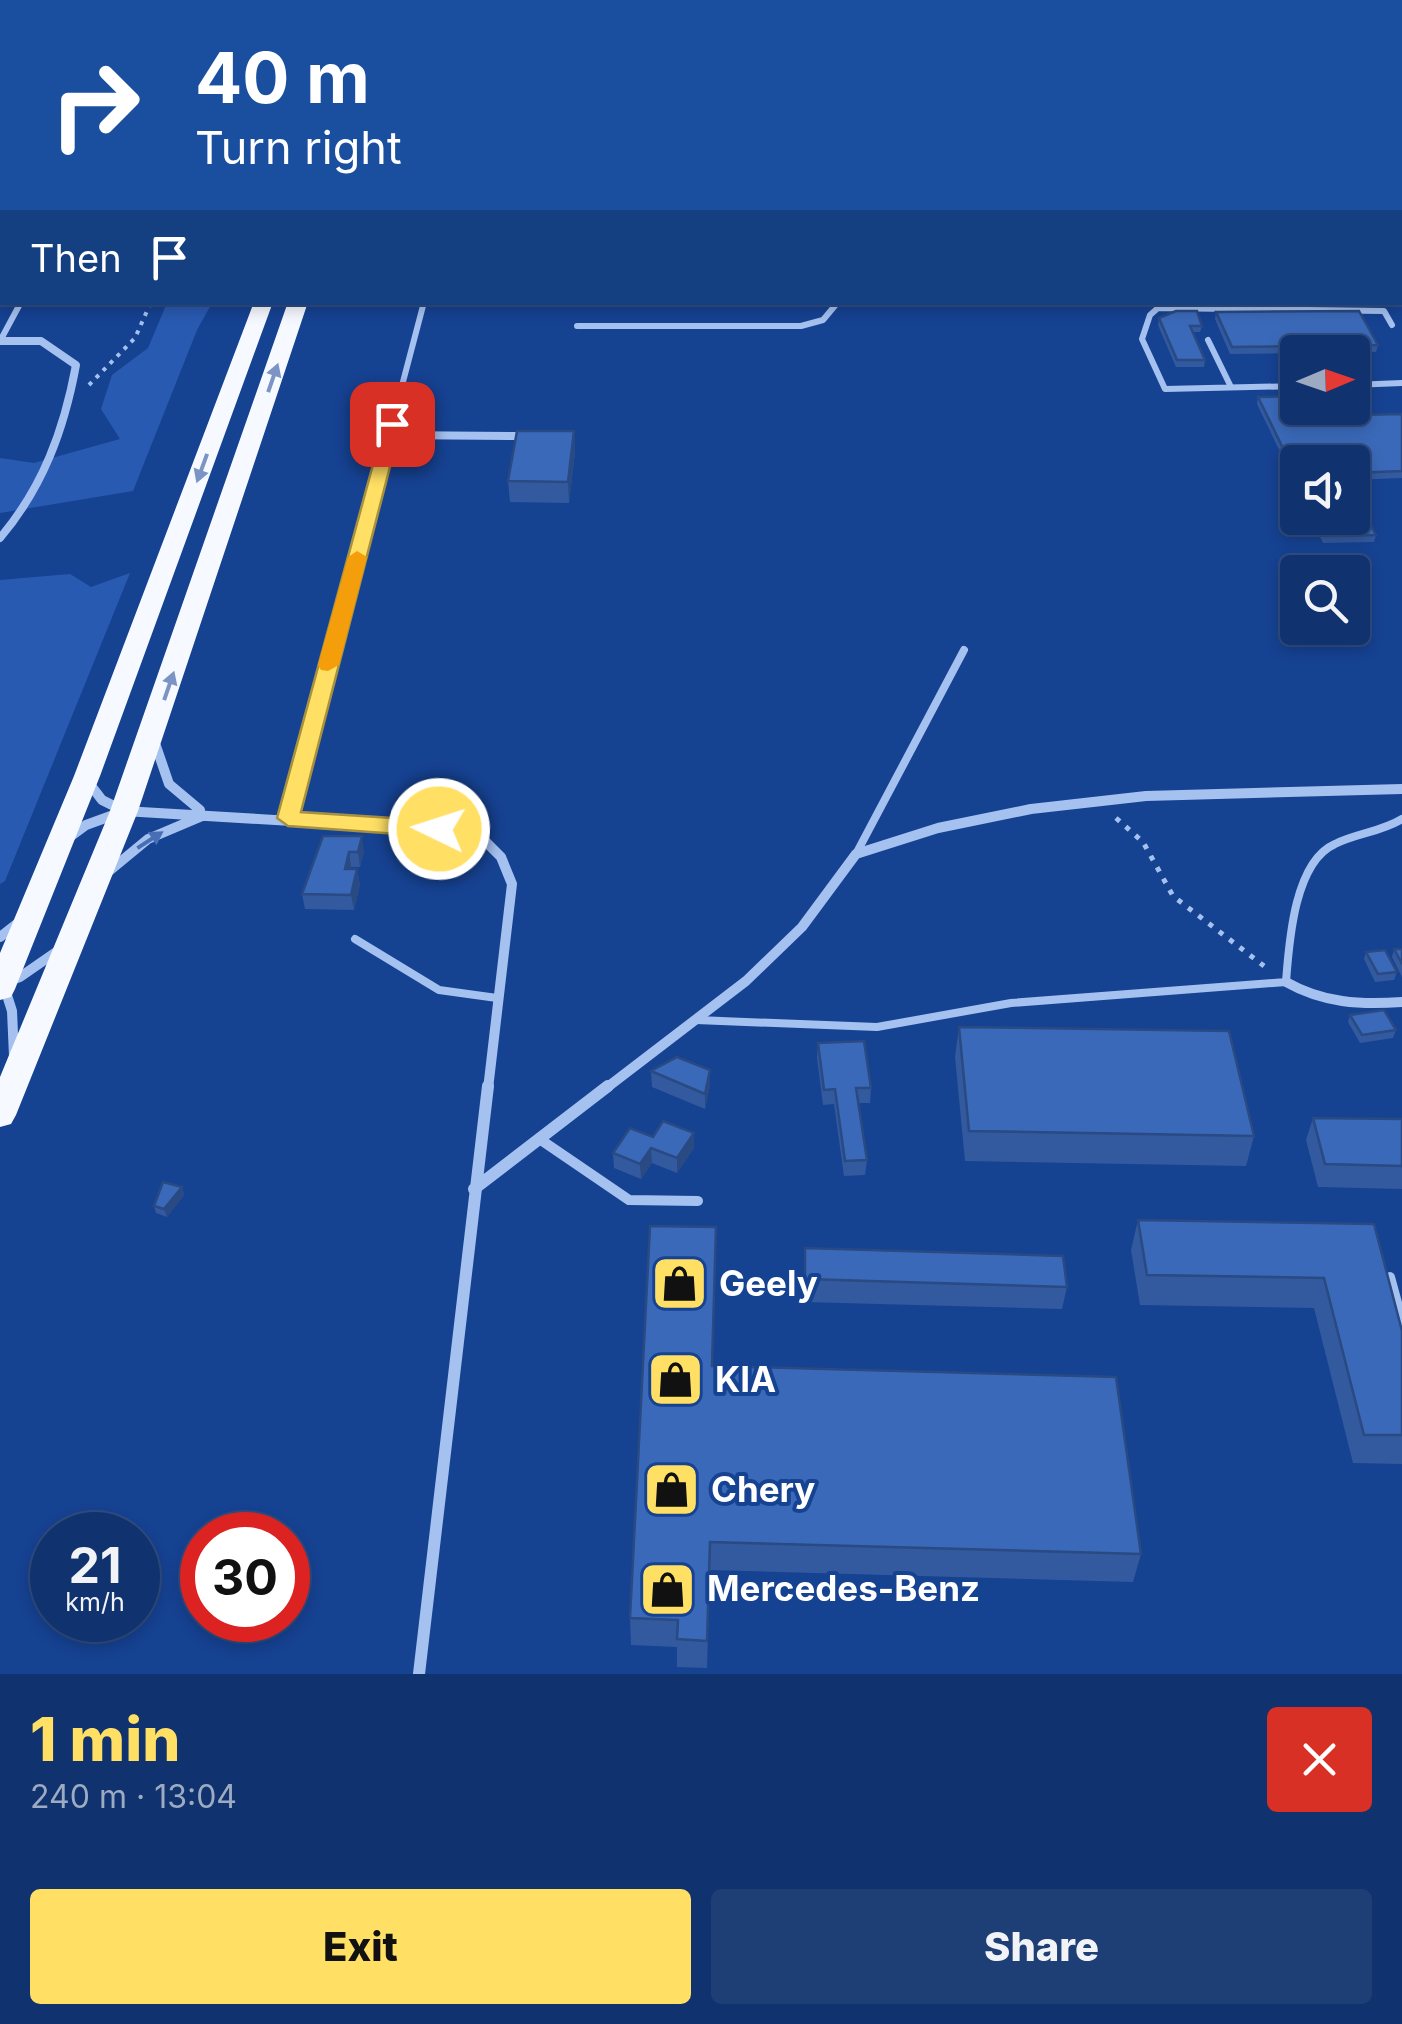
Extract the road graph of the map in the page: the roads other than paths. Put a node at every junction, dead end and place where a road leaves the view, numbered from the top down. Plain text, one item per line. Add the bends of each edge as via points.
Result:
1 (19, 305) edge
2 (263, 305) edge
3 (297, 305) edge
4 (423, 305) edge
5 (836, 305) edge
6 (1266, 306) edge
7 (1392, 325) dead end
8 (576, 326) dead end
9 (0, 340) edge
10 (1208, 340) dead end
11 (1402, 384) edge
12 (1370, 385) edge
13 (1280, 387) edge
14 (1231, 388) junction
15 (390, 435) junction
16 (522, 436) edge
17 (0, 538) edge
18 (964, 650) dead end
19 (154, 728) junction
20 (87, 776) junction
21 (1402, 789) edge
22 (124, 810) junction
23 (210, 814) junction
24 (288, 818) junction
25 (1402, 820) edge
26 (59, 845) junction
27 (856, 854) junction
28 (98, 880) junction
29 (33, 908) junction
30 (77, 930) junction
31 (0, 937) edge
32 (355, 938) dead end
33 (1286, 982) junction
34 (1, 986) edge
35 (498, 998) junction
36 (1402, 1002) edge
37 (696, 1020) junction
38 (16, 1077) junction
39 (0, 1115) edge
40 (540, 1140) junction
41 (474, 1189) junction
42 (698, 1201) dead end
43 (1390, 1277) edge
44 (1402, 1321) edge
45 (420, 1674) edge

1 - 9 lane
2 -> 20 highway
19 -> 3 highway
4 - 15 lane
5 - 8 lane via 823,320 801,326
6 - 7 lane via 1384,311
6 - 14 lane via 1158,308 1150,314 1142,339 1165,389
9 - 17 street via 40,340 76,365 70,405 46,472
10 - 14 lane
11 - 12 lane
13 - 14 lane
15 - 16 street
15 - 24 street
18 - 27 lane
19 - 22 highway
19 - 23 street via 164,778 178,797
20 - 22 street via 102,800
20 - 26 highway
21 - 27 street via 1146,796 1031,808
22 - 23 street
22 - 26 street
22 - 28 highway
23 - 24 street
28 -> 23 street via 148,839
24 - 35 street via 476,832 501,857 512,884
25 - 33 lane via 1382,833 1328,847 1308,868
26 - 29 highway
27 - 37 street via 802,927
28 - 30 highway
29 - 31 street
29 - 34 highway
30 - 34 street via 42,964
30 - 38 highway
32 - 35 lane via 439,990
33 - 36 street via 1310,997 1358,1006
33 - 37 lane via 1011,1003 877,1027
34 - 38 street via 12,1011
35 - 41 street
37 - 40 street
38 - 39 highway
40 - 41 street
40 - 42 lane via 629,1200
41 - 45 street
43 - 44 lane

